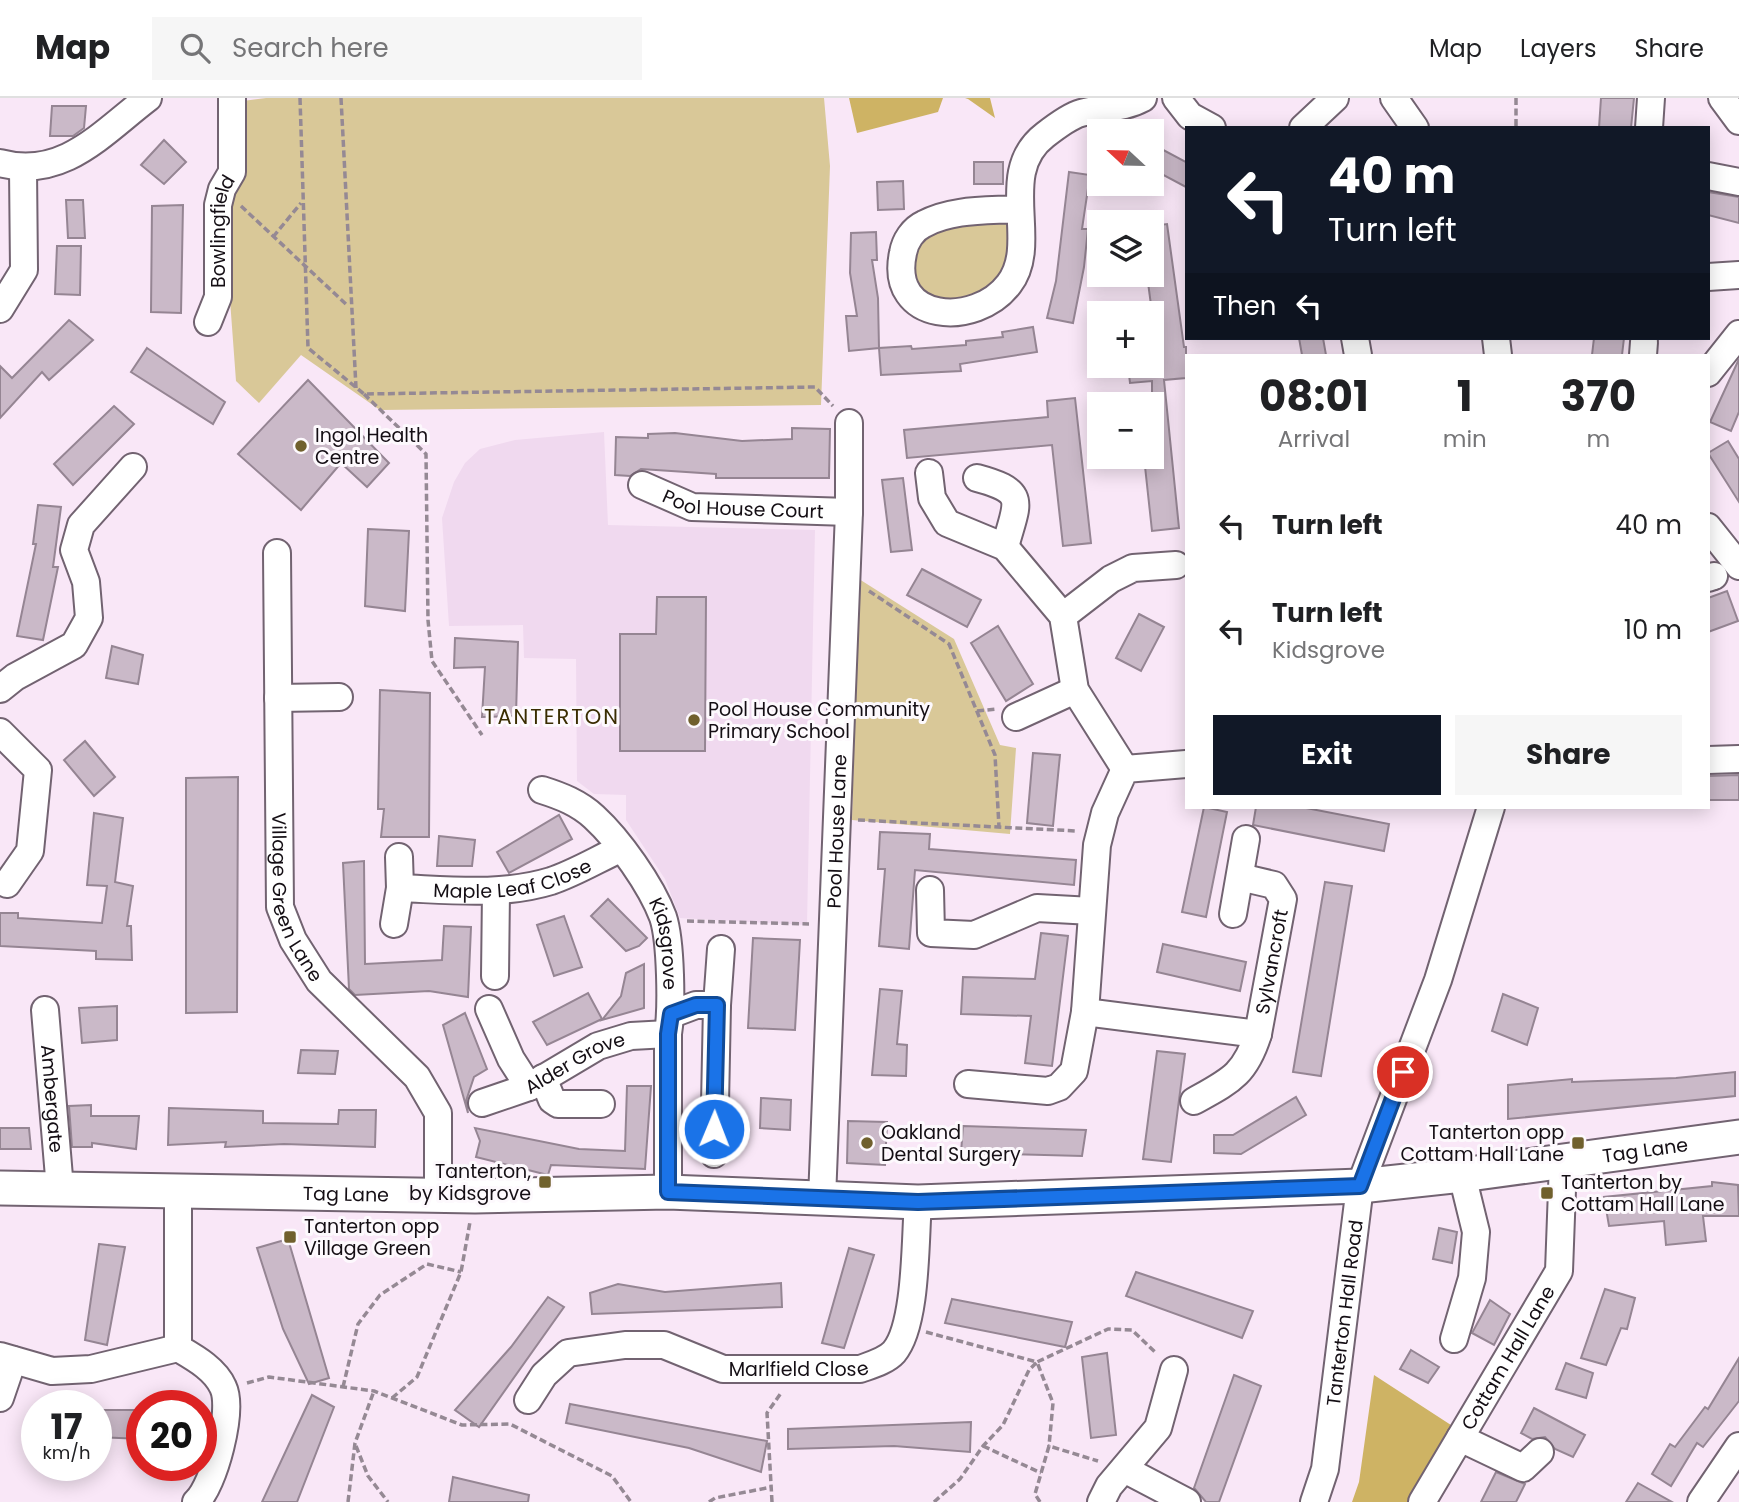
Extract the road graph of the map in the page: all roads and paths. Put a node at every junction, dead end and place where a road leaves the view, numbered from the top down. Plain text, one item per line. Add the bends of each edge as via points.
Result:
1 (148, 98) edge
2 (232, 98) edge
3 (300, 98) edge
4 (341, 98) edge
5 (1143, 98) edge
6 (1176, 98) edge
7 (1335, 98) edge
8 (1394, 98) edge
9 (1516, 98) edge
10 (1651, 98) edge
11 (1722, 98) edge
12 (1739, 121) edge
13 (1208, 126) edge
14 (1305, 126) edge
15 (1414, 126) edge
16 (1516, 126) edge
17 (1649, 126) edge
18 (12, 166) edge
19 (1710, 176) edge
20 (1739, 182) edge
21 (222, 189) junction
22 (303, 201) junction
23 (1017, 209) junction
24 (273, 237) junction
25 (304, 263) junction
26 (1739, 275) edge
27 (1710, 277) edge
28 (349, 307) junction
29 (0, 309) edge
30 (208, 323) dead end
31 (1739, 334) edge
32 (1710, 370) edge
33 (815, 387) dead end
34 (356, 388) junction
35 (364, 394) junction
36 (849, 423) dead end
37 (133, 467) dead end
38 (929, 473) dead end
39 (977, 478) dead end
40 (642, 485) dead end
41 (849, 512) junction
42 (1710, 530) edge
43 (1005, 547) junction
44 (278, 553) dead end
45 (1176, 565) dead end
46 (1739, 566) edge
47 (847, 576) junction
48 (1063, 615) junction
49 (0, 689) edge
50 (1075, 690) junction
51 (339, 697) dead end
52 (278, 698) junction
53 (1016, 717) dead end
54 (0, 733) edge
55 (482, 735) dead end
56 (1739, 759) edge
57 (1710, 760) edge
58 (1185, 764) edge
59 (1125, 769) junction
60 (542, 790) dead end
61 (1490, 809) edge
62 (837, 818) junction
63 (999, 827) junction
64 (1100, 832) junction
65 (1247, 839) dead end
66 (620, 849) junction
67 (399, 857) dead end
68 (1240, 877) junction
69 (7, 884) dead end
70 (400, 888) junction
71 (930, 890) dead end
72 (496, 891) junction
73 (1092, 911) junction
74 (1233, 914) dead end
75 (664, 920) junction
76 (394, 924) dead end
77 (832, 925) junction
78 (721, 948) dead end
79 (495, 976) dead end
80 (717, 1005) junction
81 (489, 1009) dead end
82 (45, 1010) dead end
83 (1085, 1012) junction
84 (670, 1024) junction
85 (1258, 1034) junction
86 (536, 1082) junction
87 (968, 1084) dead end
88 (1194, 1101) dead end
89 (482, 1103) dead end
90 (601, 1104) dead end
91 (1739, 1137) edge
92 (713, 1154) dead end
93 (1563, 1162) junction
94 (1462, 1175) junction
95 (1360, 1186) junction
96 (0, 1188) edge
97 (60, 1189) junction
98 (668, 1192) junction
99 (178, 1193) junction
100 (438, 1194) junction
101 (475, 1196) junction
102 (822, 1199) junction
103 (918, 1202) junction
104 (461, 1272) junction
105 (908, 1327) junction
106 (1454, 1339) dead end
107 (178, 1348) junction
108 (6, 1358) edge
109 (1037, 1362) junction
110 (1174, 1370) joint
111 (796, 1371) junction
112 (343, 1387) junction
113 (224, 1389) junction
114 (374, 1391) junction
115 (0, 1398) edge
116 (392, 1398) junction
117 (528, 1400) dead end
118 (1460, 1438) junction
119 (355, 1443) junction
120 (983, 1446) junction
121 (1049, 1446) junction
122 (1739, 1446) edge
123 (1540, 1452) dead end
124 (1124, 1469) junction
125 (1041, 1473) junction
126 (772, 1487) junction
127 (196, 1502) edge
128 (348, 1502) edge
129 (388, 1502) edge
130 (631, 1502) edge
131 (709, 1502) edge
132 (772, 1502) edge
133 (934, 1502) edge
134 (1040, 1502) edge
135 (1101, 1502) edge
136 (1187, 1502) edge
137 (1314, 1502) edge
138 (1422, 1502) edge
139 (1701, 1502) edge

1 - 18 street via 84,149 57,162
2 - 21 street, Bowlingfield via 232,172
3 - 22 path
4 - 28 path
5 - 23 street via 1130,105 1079,114 1044,136 1025,160
6 - 13 street via 1190,116
7 - 14 street
8 - 15 street
9 - 16 path
10 - 17 street
11 - 12 street
18 - 29 street via 24,270
19 - 20 street
21 - 24 path
21 - 30 street, Bowlingfield via 218,297
22 - 24 path
22 - 25 path
23 - 23 street via 1020,260 1000,294 964,312 935,310 911,299 902,285 900,267 904,248 920,225 957,212
24 - 25 path
25 - 28 path
25 - 34 path via 308,348
26 - 27 street
28 - 34 path
31 - 32 street
33 - 35 path
34 - 35 path
35 - 55 path via 426,454 432,661
36 - 41 street, Pool House Lane
37 - 49 street via 81,525 74,550 86,582 89,618 74,645
38 - 43 street via 932,498 947,523
39 - 43 street via 1006,486 1013,493 1016,503
40 - 41 street, Pool House Court via 692,507
41 - 47 street, Pool House Lane
42 - 46 street
43 - 48 street
44 - 52 street, Village Green Lane
45 - 48 street via 1133,568
47 - 62 street, Pool House Lane
47 - 63 path via 949,643 995,755
48 - 50 street
50 - 53 street
50 - 59 street
51 - 52 street
52 - 100 street, Village Green Lane via 280,908 293,940 319,981 417,1077 438,1112
54 - 69 street via 38,769 30,851
56 - 57 street
58 - 59 street
59 - 64 street
60 - 66 street, Kidsgrove via 564,797 594,816
61 - 95 street, Tanterton Hall Road via 1438,980
62 - 63 path
62 - 77 street, Pool House Lane
63 - 64 path
64 - 73 street
65 - 68 street
66 - 72 street, Maple Leaf Close via 553,880
66 - 75 street, Kidsgrove via 650,887
67 - 70 street
68 - 74 street
68 - 85 street, Sylvancroft via 1273,885 1283,899
70 - 72 street, Maple Leaf Close
70 - 76 street
71 - 73 street via 929,927 937,935 974,934 1037,908
72 - 79 street
73 - 83 street
75 - 77 path
75 - 84 street, Kidsgrove
77 - 102 street, Pool House Lane
78 - 80 street
80 - 84 street, Alder Grove via 696,1005
80 - 92 street
81 - 86 street via 511,1059
82 - 97 street, Ambergate
83 - 85 street, Sylvancroft
83 - 87 street via 1074,1071 1059,1087 1035,1091
84 - 86 street, Alder Grove via 597,1046
84 - 98 street, Kidsgrove
85 - 88 street, Sylvancroft via 1250,1059 1234,1079
86 - 89 street, Alder Grove
86 - 90 street via 558,1104
91 - 93 main road, Tag Lane
93 - 94 main road, Tag Lane
93 - 118 street, Cottam Hall Lane via 1559,1271
94 - 95 main road, Tag Lane
94 - 106 street via 1476,1232 1472,1278
95 - 103 main road, Tag Lane
95 - 137 street, Tanterton Hall Road via 1325,1469
96 - 97 main road, Tag Lane
97 - 99 main road, Tag Lane
98 - 101 main road, Tag Lane
98 - 102 main road, Tag Lane
99 - 100 main road, Tag Lane
99 - 107 street
100 - 101 main road, Tag Lane
101 - 104 path
102 - 103 main road, Tag Lane
103 - 105 street, Marlfield Close
104 - 112 path via 427,1264 380,1295 358,1324
104 - 116 path via 417,1377
105 - 109 path
105 - 111 street, Marlfield Close via 893,1353 878,1363 859,1369
107 - 108 street via 91,1369 52,1371
107 - 113 street via 215,1374
108 - 115 street
109 - 110 path via 1108,1329 1132,1330
109 - 120 path via 1003,1425
109 - 121 path via 1053,1403
110 - 124 street via 1158,1428
111 - 117 street, Marlfield Close via 723,1369 664,1345 625,1345 568,1353 544,1375
111 - 126 path via 767,1413
112 - 113 path via 269,1377
112 - 114 path
113 - 127 street via 225,1425 214,1468
114 - 116 path
114 - 119 path
116 - 130 path via 462,1425 510,1424 612,1476
118 - 123 street via 1523,1468
118 - 138 street, Cottam Hall Lane
119 - 128 path
119 - 129 path via 369,1476
120 - 125 path
120 - 133 path via 960,1479
121 - 124 path
121 - 125 path
122 - 139 street
124 - 135 street
124 - 136 street
125 - 134 path via 1035,1494
126 - 131 path
126 - 132 path

